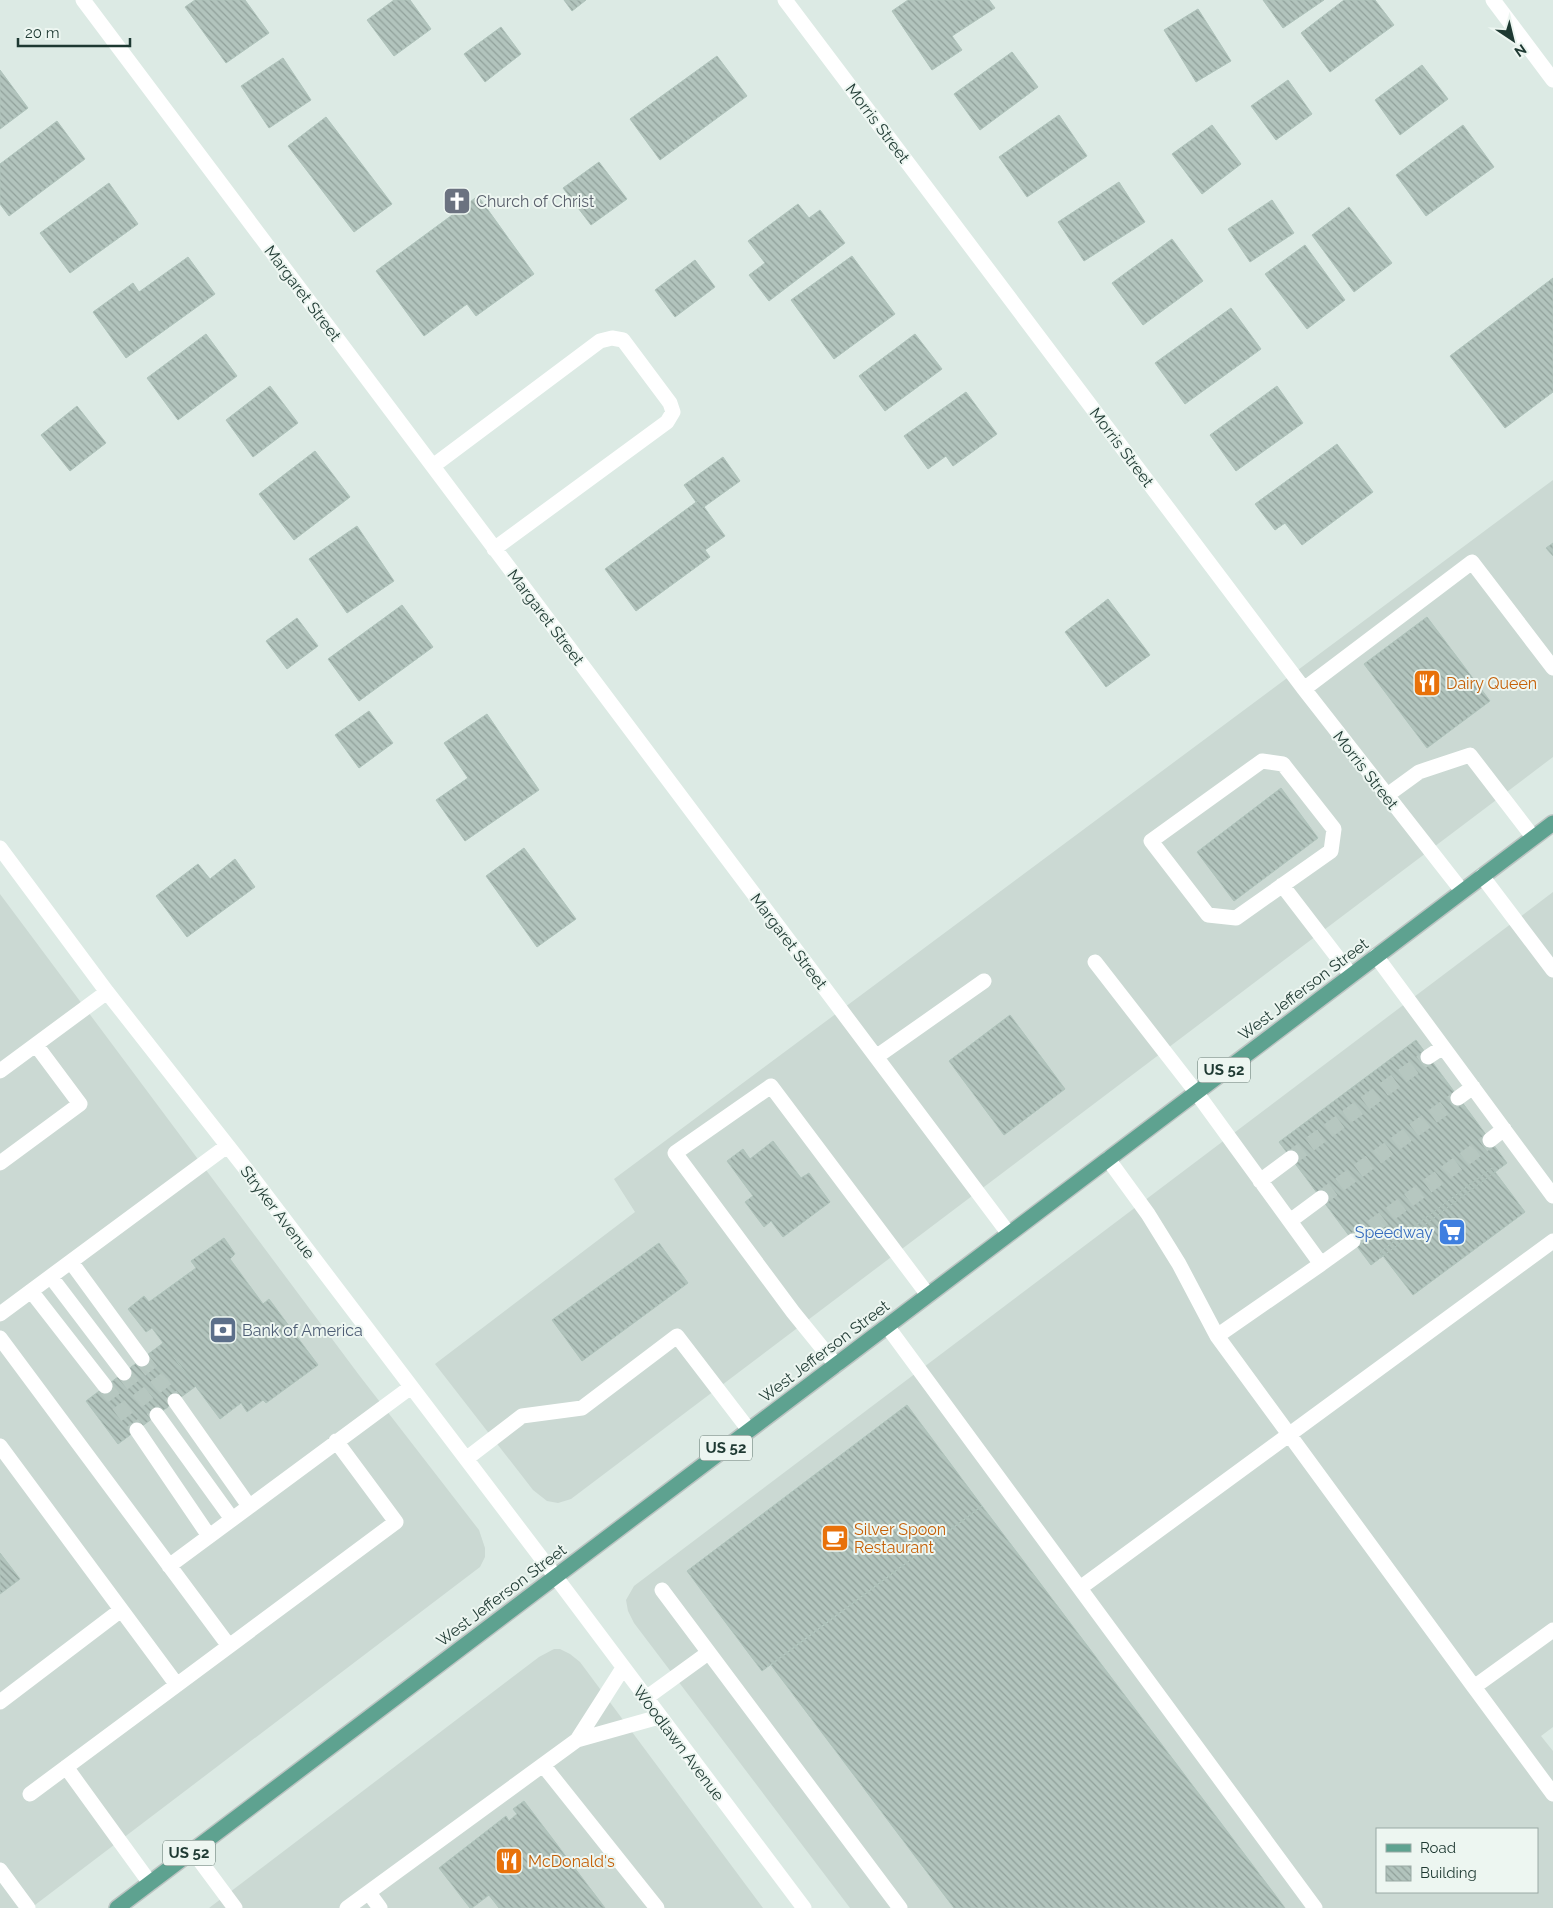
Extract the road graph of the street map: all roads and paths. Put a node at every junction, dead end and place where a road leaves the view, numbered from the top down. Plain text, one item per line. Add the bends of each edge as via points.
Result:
1 (83, 0) edge
2 (785, 0) edge
3 (1493, 0) edge
4 (1553, 80) edge
5 (433, 466) junction
6 (494, 549) junction
7 (1553, 668) edge
8 (1304, 689) junction
9 (1386, 796) junction
10 (1553, 822) edge
11 (1533, 837) junction
12 (0, 848) edge
13 (1482, 876) junction
14 (1282, 885) junction
15 (1462, 891) junction
16 (1376, 956) junction
17 (1095, 962) dead end
18 (1553, 970) edge
19 (1351, 975) junction
20 (984, 981) dead end
21 (107, 992) junction
22 (36, 1044) junction
23 (1443, 1047) junction
24 (876, 1057) junction
25 (1428, 1057) tunnel mouth
26 (0, 1072) edge
27 (1473, 1087) junction
28 (1196, 1092) junction
29 (1458, 1098) tunnel mouth
30 (1504, 1130) junction
31 (1490, 1140) tunnel mouth
32 (227, 1146) junction
33 (1291, 1158) tunnel mouth
34 (1108, 1159) junction
35 (0, 1163) edge
36 (1260, 1181) junction
37 (1553, 1196) edge
38 (1321, 1198) tunnel mouth
39 (1290, 1221) junction
40 (1009, 1234) junction
41 (1353, 1241) tunnel mouth
42 (1553, 1241) edge
43 (71, 1262) junction
44 (1321, 1264) junction
45 (51, 1277) junction
46 (32, 1291) junction
47 (928, 1295) junction
48 (0, 1314) edge
49 (887, 1326) junction
50 (1217, 1336) junction
51 (0, 1338) edge
52 (142, 1359) tunnel mouth
53 (836, 1365) junction
54 (124, 1373) tunnel mouth
55 (105, 1386) tunnel mouth
56 (411, 1387) junction
57 (175, 1401) tunnel mouth
58 (157, 1415) tunnel mouth
59 (137, 1430) tunnel mouth
60 (749, 1430) junction
61 (1289, 1434) junction
62 (336, 1441) junction
63 (0, 1446) edge
64 (466, 1459) junction
65 (249, 1506) junction
66 (232, 1519) junction
67 (209, 1536) junction
68 (170, 1566) junction
69 (555, 1576) junction
70 (1080, 1588) junction
71 (662, 1590) dead end
72 (121, 1610) junction
73 (1553, 1630) edge
74 (229, 1646) junction
75 (708, 1653) junction
76 (623, 1668) junction
77 (177, 1685) junction
78 (1474, 1687) junction
79 (646, 1698) junction
80 (0, 1702) edge
81 (659, 1717) junction
82 (577, 1740) junction
83 (542, 1766) junction
84 (66, 1767) junction
85 (30, 1794) dead end
86 (1553, 1794) edge
87 (192, 1850) junction
88 (0, 1870) edge
89 (150, 1883) junction
90 (369, 1893) junction
91 (28, 1908) edge
92 (116, 1908) edge
93 (235, 1908) edge
94 (347, 1908) edge
95 (380, 1908) edge
96 (657, 1908) edge
97 (804, 1908) edge
98 (900, 1908) edge
99 (1315, 1908) edge

1 - 5 street, Margaret Street
2 - 8 street, Morris Street
3 - 4 street
5 - 6 street, Margaret Street
5 - 6 street via 600,342 612,338 623,340 670,403 673,412 668,422
6 - 24 street, Margaret Street
7 - 8 street via 1472,562
8 - 9 street, Morris Street
9 - 11 street via 1419,772 1470,755
9 - 15 street, Morris Street
10 - 11 main road, West Jefferson Street / US 52
11 - 13 main road, West Jefferson Street / US 52
12 - 21 street, Stryker Avenue
13 - 15 main road, West Jefferson Street / US 52
13 - 18 street
14 - 14 street via 1331,851 1334,829 1283,764 1262,761 1151,841 1208,915 1236,918
14 - 19 street
15 - 16 main road, West Jefferson Street / US 52
16 - 19 main road, West Jefferson Street / US 52
16 - 23 street
17 - 28 street
19 - 28 main road, West Jefferson Street / US 52
20 - 24 street
21 - 22 street
21 - 32 street, Stryker Avenue
22 - 26 street
22 - 35 street via 80,1104
23 - 25 street
23 - 27 street
24 - 40 street, Margaret Street
27 - 29 street
27 - 30 street
28 - 34 main road, West Jefferson Street / US 52
28 - 36 street
30 - 31 street
30 - 37 street
32 - 43 street
32 - 56 street, Stryker Avenue
33 - 36 street
34 - 40 main road, West Jefferson Street / US 52
34 - 50 street via 1164,1239
36 - 39 street
38 - 39 street
39 - 44 street
40 - 47 main road, West Jefferson Street / US 52
41 - 44 street
42 - 61 street
43 - 45 street
43 - 52 street
44 - 50 street
45 - 46 street
45 - 54 street
46 - 48 street
46 - 55 street
47 - 49 main road, West Jefferson Street / US 52
47 - 53 street via 771,1086 675,1153
49 - 53 main road, West Jefferson Street / US 52
49 - 70 street
50 - 61 street
51 - 68 street
53 - 60 main road, West Jefferson Street / US 52
56 - 62 street
56 - 64 street, Stryker Avenue
57 - 65 street
58 - 66 street
59 - 67 street
60 - 64 street via 677,1336 582,1408 522,1416
60 - 69 main road, West Jefferson Street / US 52
61 - 70 street
61 - 78 street
62 - 65 street
62 - 74 street via 396,1522
63 - 72 street
64 - 69 street, Stryker Avenue
65 - 66 street
66 - 67 street
67 - 68 street
68 - 74 street
69 - 76 street, Woodlawn Avenue
69 - 87 main road, West Jefferson Street / US 52
70 - 99 street
71 - 75 street
72 - 77 street
72 - 80 street
73 - 78 street
74 - 77 street
75 - 79 street
75 - 98 street
76 - 79 street, Woodlawn Avenue
76 - 82 street
77 - 84 street
78 - 86 street
79 - 81 street, Woodlawn Avenue
81 - 82 street
81 - 97 street, Woodlawn Avenue
82 - 83 street
83 - 90 street
83 - 96 street
84 - 85 street
84 - 89 street
87 - 89 main road, West Jefferson Street / US 52
87 - 93 street
88 - 91 street
89 - 92 main road, West Jefferson Street / US 52
90 - 94 street
90 - 95 street

